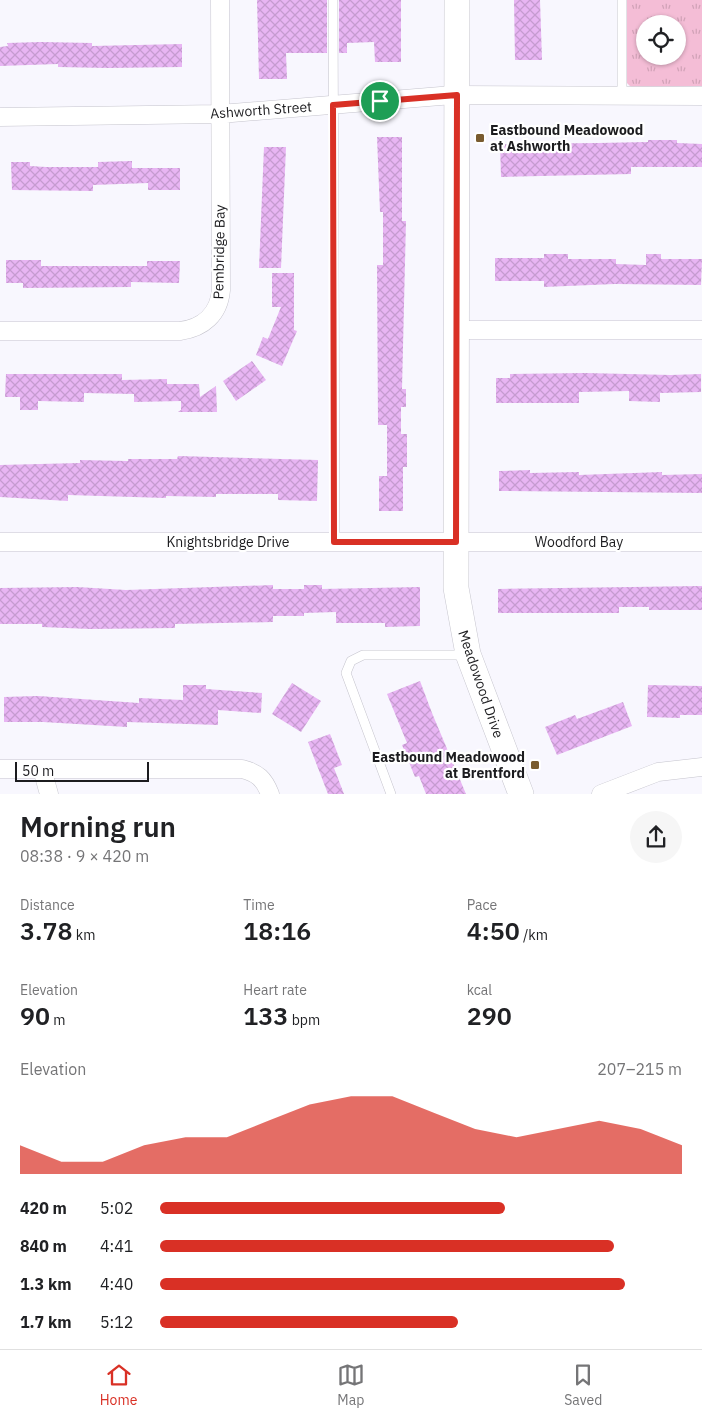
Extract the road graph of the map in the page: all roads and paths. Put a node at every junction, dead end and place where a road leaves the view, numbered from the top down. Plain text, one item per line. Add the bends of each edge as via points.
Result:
1 (220, 0) edge
2 (333, 0) edge
3 (457, 0) edge
4 (622, 0) edge
5 (457, 95) junction
6 (622, 96) junction
7 (702, 96) edge
8 (333, 105) junction
9 (220, 114) junction
10 (0, 117) edge
11 (457, 330) junction
12 (702, 330) edge
13 (0, 331) edge
14 (0, 542) edge
15 (334, 542) junction
16 (456, 542) junction
17 (702, 542) edge
18 (469, 655) junction
19 (702, 768) edge
20 (0, 769) edge
21 (42, 769) junction
22 (49, 794) edge
23 (270, 794) edge
24 (390, 794) edge
25 (521, 794) edge
26 (601, 794) edge

1 - 9 street, Pembridge Bay
2 - 8 lane
3 - 5 street, Meadowood Drive
4 - 6 lane
5 - 6 street, Ashworth Street
5 - 8 street, Ashworth Street
5 - 11 street, Meadowood Drive
6 - 7 street, Ashworth Street
8 - 9 street, Ashworth Street
8 - 15 lane
9 - 10 street, Ashworth Street
9 - 13 street, Pembridge Bay via 221,290 218,306 206,321 180,331
11 - 12 street
11 - 16 street, Meadowood Drive
14 - 15 street, Knightsbridge Drive
15 - 16 street, Knightsbridge Drive
16 - 17 street, Woodford Bay
16 - 18 street, Meadowood Drive via 458,606
18 - 24 lane via 362,655 349,664 346,673
18 - 25 street, Meadowood Drive
19 - 26 street via 658,772
20 - 21 street
21 - 22 street
21 - 23 street via 242,769 258,775

